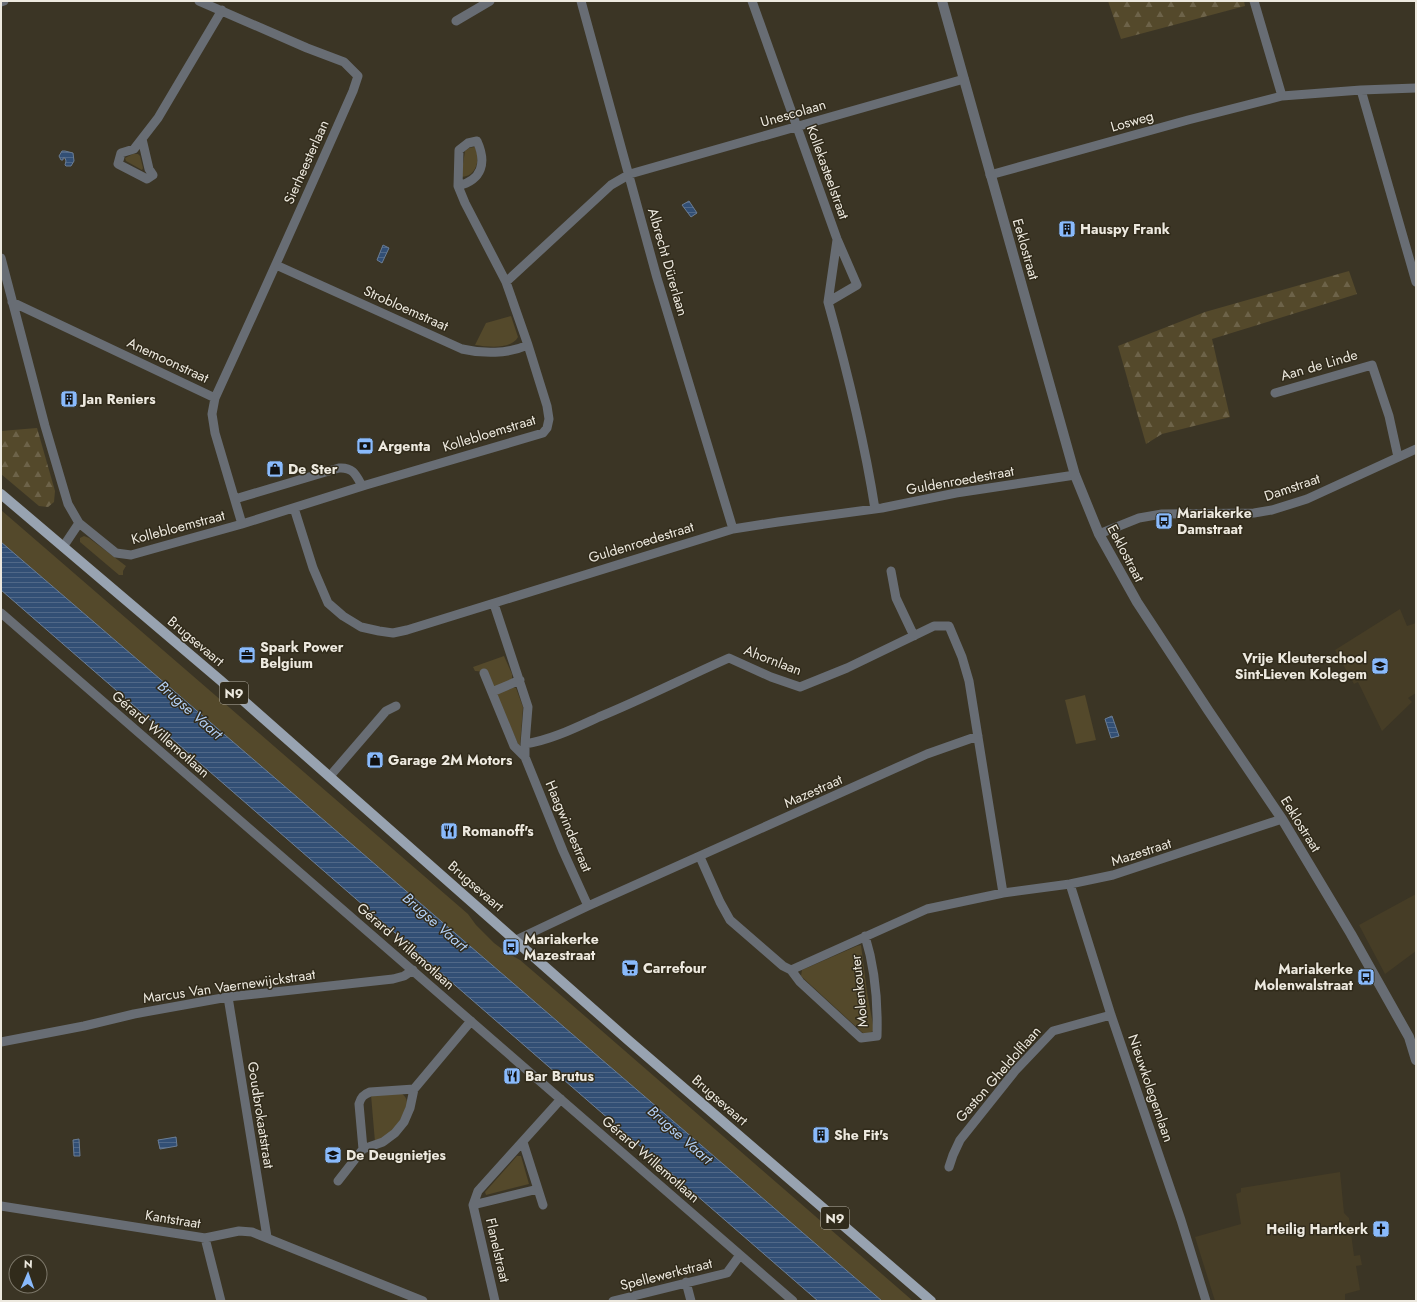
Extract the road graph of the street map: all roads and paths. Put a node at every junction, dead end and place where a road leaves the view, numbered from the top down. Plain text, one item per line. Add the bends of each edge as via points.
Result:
1 (199, 1) edge
2 (490, 1) edge
3 (581, 1) edge
4 (752, 1) edge
5 (942, 1) edge
6 (1254, 1) edge
7 (222, 10) junction
8 (456, 21) dead end
9 (964, 79) junction
10 (1416, 88) edge
11 (1361, 90) junction
12 (1282, 96) junction
13 (797, 126) junction
14 (142, 139) junction
15 (630, 174) junction
16 (990, 175) junction
17 (458, 186) junction
18 (837, 239) junction
19 (1, 258) edge
20 (276, 265) junction
21 (506, 282) junction
22 (1416, 282) edge
23 (12, 302) junction
24 (828, 302) junction
25 (528, 345) junction
26 (1275, 393) dead end
27 (215, 398) junction
28 (1416, 449) edge
29 (1398, 457) junction
30 (1075, 474) junction
31 (362, 486) junction
32 (1, 494) edge
33 (235, 499) junction
34 (294, 508) junction
35 (878, 508) junction
36 (79, 523) junction
37 (242, 524) junction
38 (733, 529) junction
39 (1100, 534) junction
40 (63, 547) junction
41 (891, 571) dead end
42 (494, 604) junction
43 (1, 613) edge
44 (914, 636) junction
45 (484, 673) dead end
46 (520, 680) junction
47 (492, 692) junction
48 (396, 706) dead end
49 (978, 736) junction
50 (524, 744) junction
51 (525, 757) junction
52 (330, 776) junction
53 (1282, 819) junction
54 (700, 857) junction
55 (1070, 884) junction
56 (1003, 893) junction
57 (588, 906) junction
58 (865, 936) junction
59 (516, 940) junction
60 (413, 970) junction
61 (791, 970) junction
62 (228, 998) junction
63 (1111, 1015) junction
64 (471, 1021) junction
65 (1, 1042) edge
66 (1416, 1060) edge
67 (414, 1089) junction
68 (561, 1100) junction
69 (523, 1142) junction
70 (363, 1149) junction
71 (949, 1167) dead end
72 (338, 1181) dead end
73 (538, 1189) junction
74 (473, 1205) junction
75 (543, 1205) dead end
76 (1, 1206) edge
77 (267, 1237) junction
78 (205, 1238) junction
79 (740, 1255) junction
80 (686, 1282) junction
81 (221, 1301) edge
82 (423, 1301) edge
83 (495, 1301) edge
84 (613, 1301) edge
85 (691, 1301) edge
86 (793, 1301) edge
87 (932, 1301) edge
88 (1206, 1301) edge

1 - 7 street, Sierheesterlaan
2 - 8 street
3 - 15 street, Albrecht Dürerlaan
4 - 13 street, Kollekasteelstraat
5 - 9 street, Eeklostraat
6 - 12 street
7 - 14 street via 158,118
7 - 20 street, Sierheesterlaan via 344,62 358,76
9 - 13 street, Unescolaan
9 - 16 street, Eeklostraat
10 - 11 street, Losweg
11 - 12 street, Losweg
11 - 22 street
12 - 16 street, Losweg
13 - 15 street, Unescolaan
13 - 18 street, Kollekasteelstraat
14 - 14 street via 134,149 121,153 118,164 147,179 154,176 149,169
15 - 21 street via 611,185
15 - 38 street, Albrecht Dürerlaan via 657,278
16 - 30 street, Eeklostraat
17 - 17 street, Kollebloemstraat via 468,184 476,178 482,164 476,141 459,150
17 - 21 street, Kollebloemstraat
18 - 24 street, Kollekasteelstraat
18 - 24 street, Kollekasteelstraat via 857,285
19 - 23 street, Kollebloemstraat
20 - 25 street, Strobloemstraat via 462,349 497,352
20 - 27 street, Sierheesterlaan
21 - 25 street, Kollebloemstraat
23 - 27 street, Anemoonstraat
23 - 36 street, Kollebloemstraat via 68,504
24 - 35 street, Kollekasteelstraat
25 - 31 street, Kollebloemstraat via 547,406 549,419 543,433
26 - 29 street, Aan de Linde via 1372,365 1389,416
27 - 33 street, Anemoonstraat via 212,414 215,433
28 - 29 street, Damstraat
29 - 39 street, Damstraat via 1307,499 1272,510 1254,513 1162,514 1139,518
30 - 35 street, Guldenroedestraat
30 - 39 street, Eeklostraat
31 - 33 street, Kollebloemstraat via 347,467
31 - 34 street, Kollebloemstraat
32 - 40 main road, Brugsevaart / N9
33 - 37 street, Anemoonstraat
34 - 37 street, Kollebloemstraat
34 - 42 street, Guldenroedestraat via 313,568 328,603 361,627 394,633
35 - 38 street, Guldenroedestraat
36 - 37 street, Kollebloemstraat via 116,554 131,555
36 - 40 street
38 - 42 street, Guldenroedestraat
39 - 53 street, Eeklostraat via 1137,602
40 - 52 main road, Brugsevaart / N9
41 - 44 street via 896,598
42 - 46 street, Haagwindestraat
43 - 60 street, Gérard Willemotlaan
44 - 49 street, Ahornlaan via 934,626 949,626 969,681
44 - 50 street, Ahornlaan via 800,687 729,658 564,733 539,742
45 - 47 street, Haagwindestraat
46 - 47 street
46 - 50 street, Haagwindestraat via 528,708
47 - 51 street, Haagwindestraat via 514,746
48 - 52 street via 386,711
49 - 54 street, Mazestraat via 927,754
49 - 56 street
50 - 51 street, Haagwindestraat
51 - 57 street, Haagwindestraat
52 - 59 main road, Brugsevaart / N9
53 - 55 street, Mazestraat via 1117,874
53 - 66 street, Eeklostraat via 1409,1037
54 - 57 street, Mazestraat
54 - 61 street, Molenkouter via 730,920
55 - 56 street, Mazestraat
55 - 63 street, Nieuwkolegemlaan
56 - 58 street, Mazestraat via 927,909
57 - 59 street, Mazestraat
58 - 61 street, Molenkouter
58 - 61 street, Molenkouter via 878,1011 877,1036 860,1038 800,982
59 - 87 main road, Brugsevaart / N9 via 628,1040
60 - 62 street, Marcus Van Vaernewijckstraat via 393,979
60 - 64 street, Gérard Willemotlaan
62 - 65 street, Marcus Van Vaernewijckstraat via 134,1014
62 - 77 street, Goudbrokaatstraat
63 - 71 street, Gaston Gheldolflaan via 1053,1031 1015,1071 960,1140
63 - 88 street, Nieuwkolegemlaan
64 - 67 street
64 - 68 street, Gérard Willemotlaan
67 - 70 street via 404,1122 395,1133 383,1142
67 - 70 street via 364,1094 359,1104
68 - 69 street, Flanelstraat
68 - 79 street, Gérard Willemotlaan
69 - 73 street
69 - 74 street, Flanelstraat via 478,1191
70 - 72 street
73 - 74 street, Flanelstraat
73 - 75 street
74 - 83 street, Flanelstraat
76 - 78 street, Kantstraat
77 - 78 street, Kantstraat via 238,1231
77 - 82 street, Kantstraat
78 - 81 street
79 - 80 street, Spellewerkstraat via 727,1273
79 - 86 street, Gérard Willemotlaan
80 - 84 street, Spellewerkstraat
80 - 85 street

